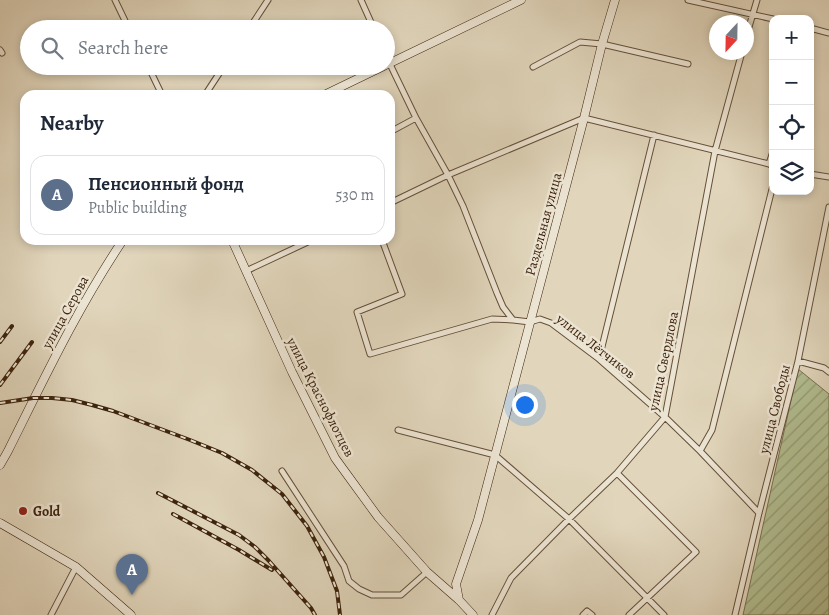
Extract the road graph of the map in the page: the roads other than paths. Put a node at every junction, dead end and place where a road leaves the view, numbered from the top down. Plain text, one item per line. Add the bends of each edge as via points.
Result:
1 (115, 0) edge
2 (268, 0) edge
3 (360, 0) edge
4 (521, 0) edge
5 (615, 0) edge
6 (688, 0) edge
7 (757, 0) edge
8 (753, 14) junction
9 (769, 18) edge
10 (125, 20) edge
11 (255, 20) edge
12 (370, 20) edge
13 (814, 30) edge
14 (829, 33) edge
15 (602, 44) junction
16 (395, 59) edge
17 (740, 60) edge
18 (688, 64) dead end
19 (533, 67) dead end
20 (152, 75) edge
21 (218, 75) edge
22 (363, 75) edge
23 (393, 75) edge
24 (160, 90) edge
25 (208, 90) edge
26 (334, 90) edge
27 (416, 118) junction
28 (584, 118) junction
29 (395, 129) edge
30 (654, 136) junction
31 (715, 151) junction
32 (769, 164) edge
33 (814, 174) edge
34 (448, 175) junction
35 (829, 176) edge
36 (771, 195) edge
37 (395, 201) edge
38 (829, 207) edge
39 (120, 245) edge
40 (234, 245) edge
41 (301, 245) edge
42 (384, 245) edge
43 (246, 271) junction
44 (513, 320) junction
45 (530, 322) junction
46 (599, 359) junction
47 (798, 361) junction
48 (829, 372) edge
49 (665, 416) junction
50 (398, 430) dead end
51 (700, 451) junction
52 (495, 455) junction
53 (0, 465) edge
54 (282, 471) dead end
55 (617, 473) junction
56 (759, 513) junction
57 (569, 519) junction
58 (0, 524) edge
59 (76, 567) junction
60 (427, 572) junction
61 (647, 598) junction
62 (459, 600) junction
63 (52, 615) edge
64 (131, 615) edge
65 (473, 615) edge
66 (492, 615) edge
67 (583, 615) edge
68 (592, 615) edge
69 (630, 615) edge
70 (664, 615) edge
71 (735, 615) edge

1 - 10 street
2 - 11 street
3 - 12 street
4 - 16 street
5 - 15 street, Раздельная улица
6 - 8 street
7 - 8 street
8 - 9 street
13 - 14 street
15 - 18 street
15 - 19 street via 580,42
15 - 28 street, Раздельная улица
17 - 31 street, улица Свердлова
20 - 24 street
21 - 25 street
22 - 26 street
23 - 27 street
27 - 29 street
27 - 34 street
28 - 30 street
28 - 34 street
28 - 45 street, Раздельная улица
30 - 31 street
30 - 46 street
31 - 32 street
31 - 49 street, улица Свердлова
33 - 35 street
34 - 37 street
34 - 44 street via 503,307
36 - 51 street via 712,430
38 - 47 street, улица Свободы
39 - 53 street, улица Серова via 66,335
40 - 43 street, улица Краснофлотцев
41 - 43 street
42 - 44 street, улица Лётчиков via 402,294 357,312 370,354 492,319
43 - 60 street, улица Краснофлотцев via 335,458 378,517
44 - 45 street, улица Лётчиков
45 - 46 street, улица Лётчиков via 540,319 551,323
45 - 52 street, Раздельная улица
46 - 49 street, улица Лётчиков
47 - 48 street
47 - 56 street, улица Свободы
49 - 51 street, улица Лётчиков
49 - 55 street, улица Свердлова
50 - 52 street
51 - 56 street, улица Лётчиков
52 - 57 street
52 - 62 street, Раздельная улица via 478,520 456,584
54 - 60 street via 344,566 349,581 359,589 372,595 401,595
55 - 57 street, улица Свердлова
55 - 61 street via 696,552
56 - 71 street, улица Свободы
57 - 61 street
57 - 66 street, улица Свердлова via 511,578
58 - 59 street
59 - 63 street
59 - 64 street
60 - 62 street, улица Краснофлотцев
61 - 69 street
61 - 70 street
62 - 65 street, улица Краснофлотцев
67 - 68 street via 587,611

